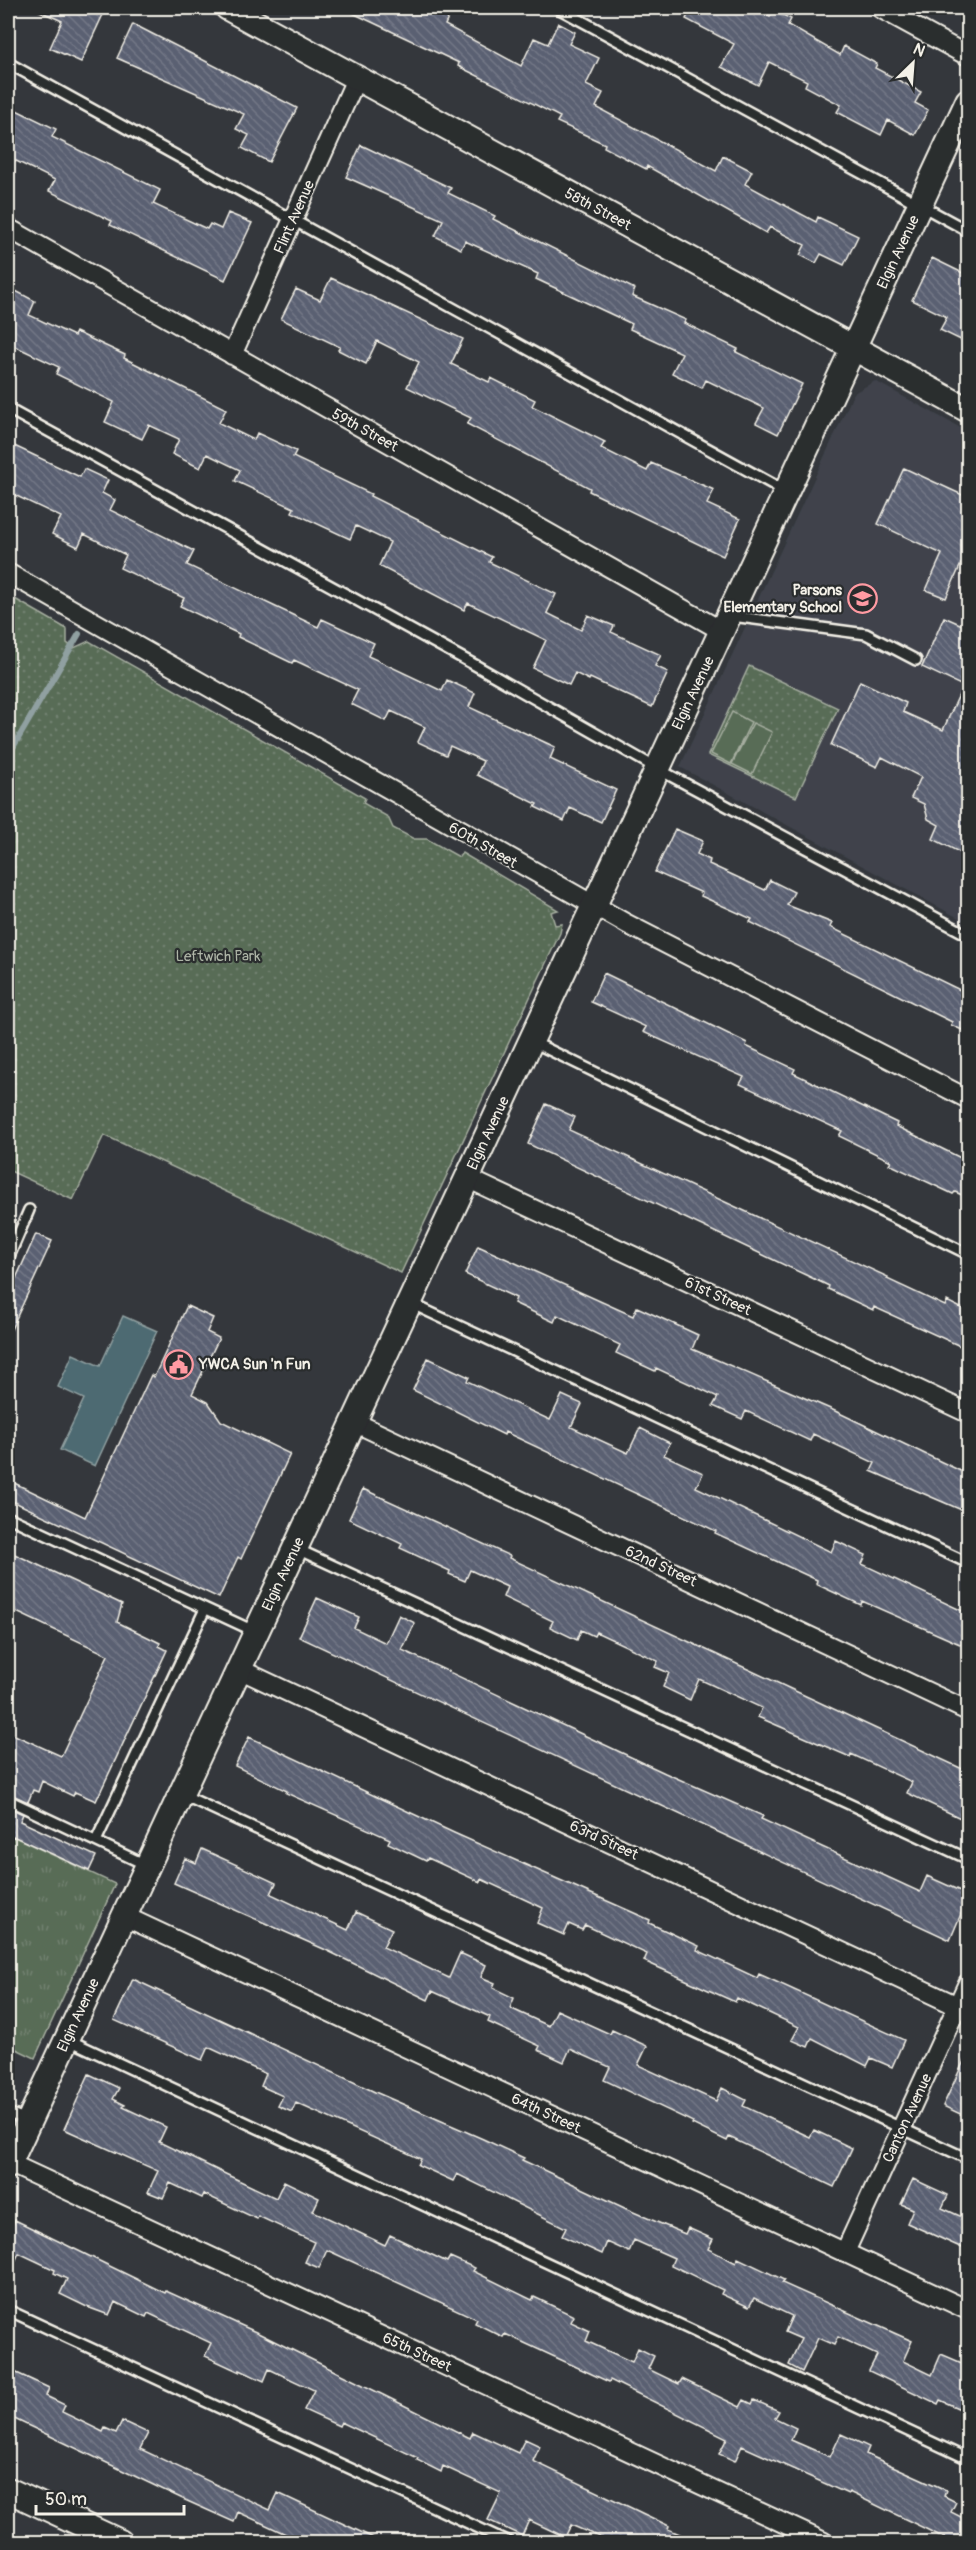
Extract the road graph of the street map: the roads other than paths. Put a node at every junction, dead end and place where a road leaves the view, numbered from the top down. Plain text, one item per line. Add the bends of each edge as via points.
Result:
1 (228, 8) edge
2 (558, 8) edge
3 (880, 8) edge
4 (969, 56) edge
5 (8, 63) edge
6 (356, 79) junction
7 (969, 101) edge
8 (920, 205) junction
9 (292, 221) junction
10 (8, 228) edge
11 (969, 231) edge
12 (854, 348) junction
13 (232, 355) junction
14 (8, 409) edge
15 (969, 410) edge
16 (787, 492) junction
17 (8, 573) edge
18 (726, 623) junction
19 (916, 660) dead end
20 (658, 769) junction
21 (594, 906) junction
22 (969, 935) edge
23 (531, 1041) junction
24 (969, 1099) edge
25 (467, 1178) junction
26 (29, 1210) dead end
27 (969, 1254) edge
28 (8, 1259) edge
29 (409, 1303) junction
30 (969, 1413) edge
31 (354, 1422) junction
32 (8, 1517) edge
33 (295, 1548) junction
34 (969, 1563) edge
35 (205, 1609) junction
36 (257, 1632) junction
37 (239, 1669) junction
38 (969, 1711) edge
39 (181, 1793) junction
40 (8, 1800) edge
41 (96, 1841) junction
42 (969, 1859) edge
43 (148, 1866) junction
44 (124, 1916) junction
45 (969, 1983) edge
46 (963, 2009) edge
47 (66, 2039) junction
48 (18, 2116) edge
49 (902, 2128) junction
50 (969, 2159) edge
51 (8, 2164) edge
52 (845, 2252) junction
53 (8, 2310) edge
54 (969, 2310) edge
55 (969, 2459) edge
56 (8, 2490) edge
57 (120, 2542) edge
58 (508, 2542) edge
59 (824, 2542) edge

1 - 6 street, 58th Street
2 - 8 lane
3 - 4 street
5 - 9 lane
6 - 9 street, Flint Avenue
6 - 12 street, 58th Street
7 - 8 street, Elgin Avenue
8 - 11 lane
8 - 12 street, Elgin Avenue
9 - 13 street, Flint Avenue
9 - 16 lane
10 - 13 street, 59th Street
12 - 15 street, 58th Street
12 - 16 street, Elgin Avenue
13 - 18 street, 59th Street
14 - 20 lane
16 - 18 street, Elgin Avenue
17 - 21 street, 60th Street
18 - 19 lane via 866,634
18 - 20 street, Elgin Avenue
20 - 21 street, Elgin Avenue
20 - 22 lane
21 - 23 street, Elgin Avenue
21 - 24 street, 60th Street
23 - 25 street, Elgin Avenue
23 - 27 lane
25 - 29 street, Elgin Avenue
25 - 30 street, 61st Street
26 - 28 lane
29 - 31 street, Elgin Avenue
29 - 34 lane
31 - 33 street, Elgin Avenue
31 - 38 street, 62nd Street
32 - 35 lane
33 - 36 street, Elgin Avenue
33 - 42 lane
35 - 36 lane
35 - 41 lane
36 - 37 street, Elgin Avenue
37 - 39 street, Elgin Avenue
37 - 46 street, 63rd Street
39 - 43 street, Elgin Avenue
39 - 49 lane
40 - 41 lane
41 - 43 lane
43 - 44 street, Elgin Avenue
44 - 47 street, Elgin Avenue
44 - 52 street, 64th Street
45 - 46 street, Canton Avenue
46 - 49 street, Canton Avenue
47 - 48 street, Elgin Avenue
47 - 55 lane
48 - 51 street, Elgin Avenue
49 - 50 lane
49 - 52 street, Canton Avenue
51 - 59 street, 65th Street
52 - 54 street, 64th Street
53 - 58 lane
56 - 57 street

